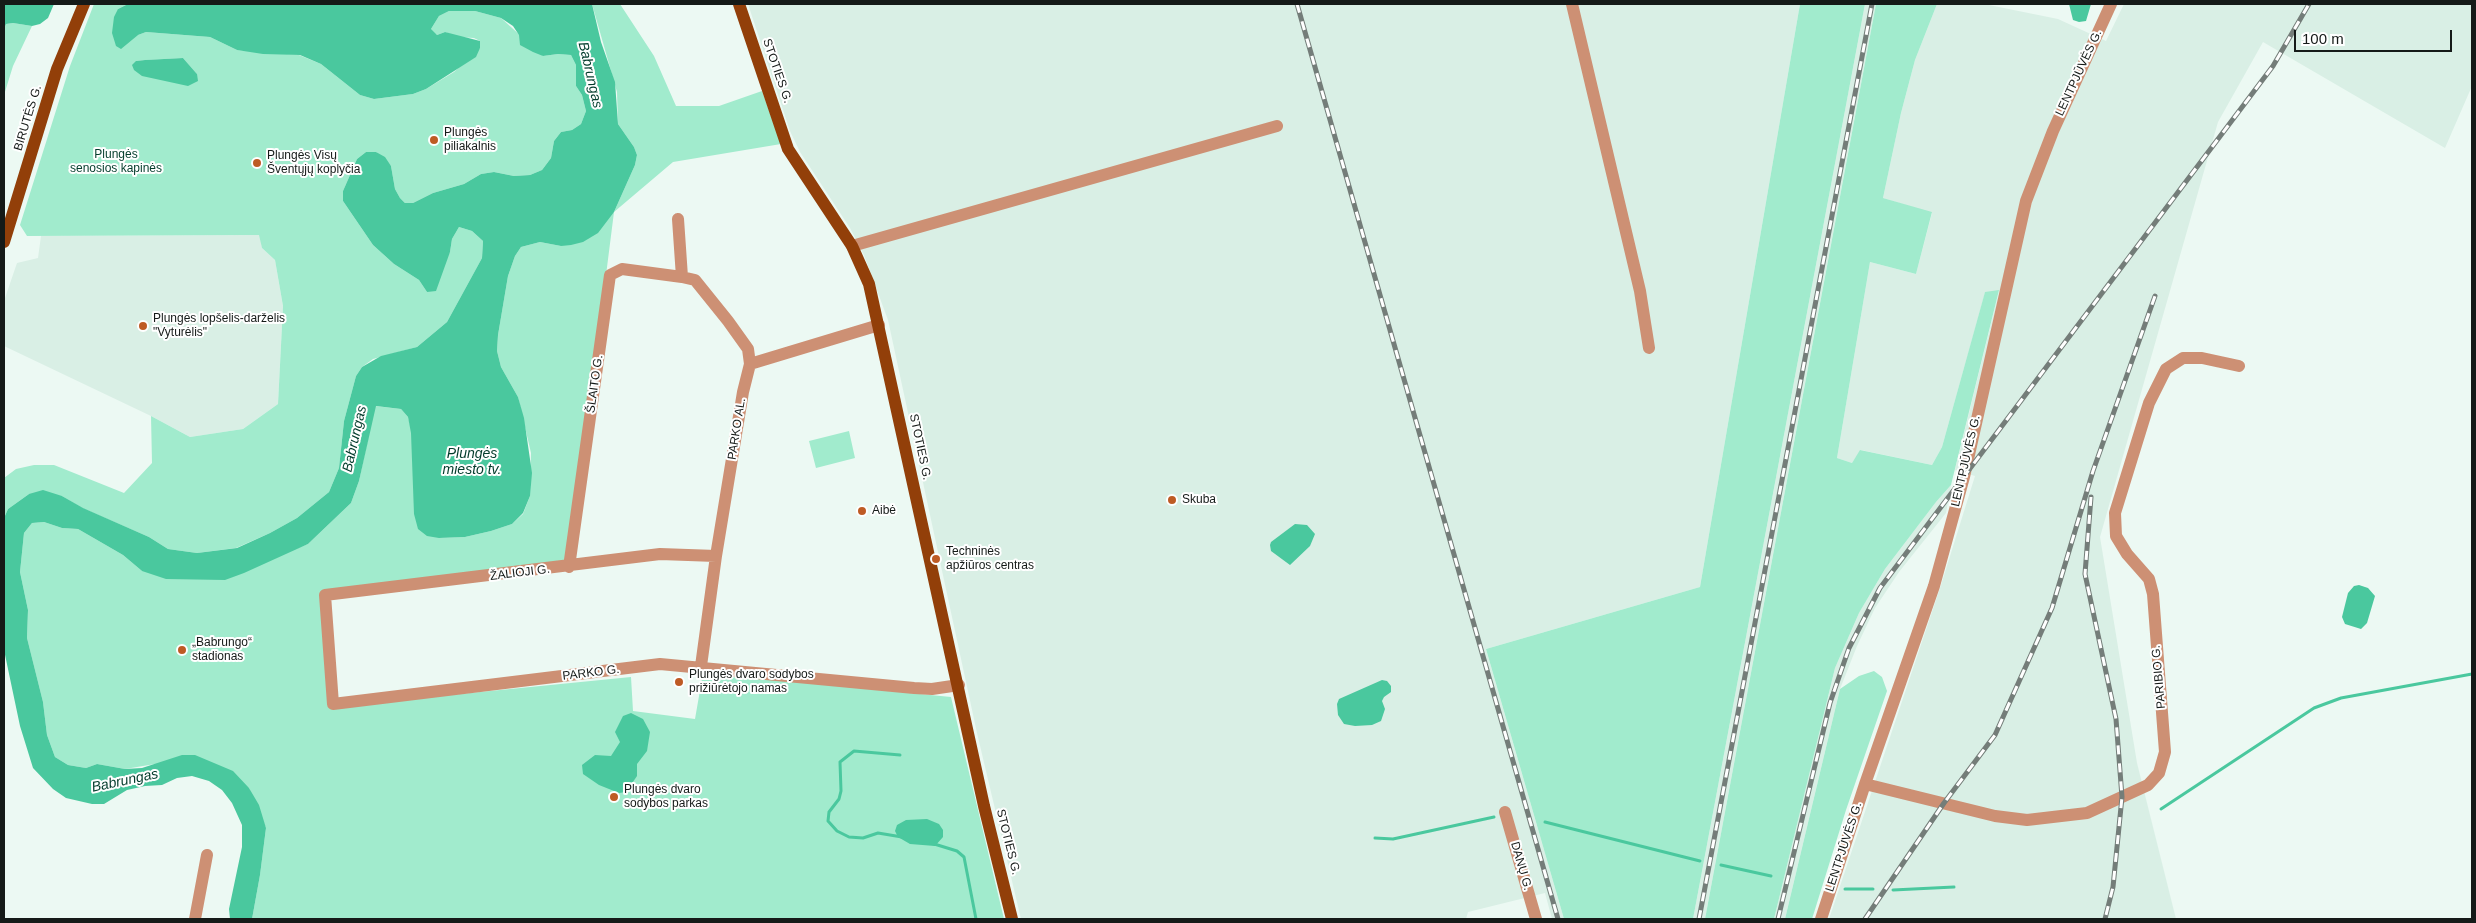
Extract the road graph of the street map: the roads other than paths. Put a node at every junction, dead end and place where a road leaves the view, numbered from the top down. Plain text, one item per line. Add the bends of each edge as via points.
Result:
1 (84, 4) edge
2 (739, 4) edge
3 (1572, 4) edge
4 (2111, 4) edge
5 (1276, 126) dead end
6 (678, 219) dead end
7 (4, 242) edge
8 (852, 246) junction
9 (682, 277) junction
10 (880, 325) junction
11 (1649, 348) dead end
12 (750, 364) junction
13 (2240, 366) dead end
14 (716, 556) junction
15 (569, 567) junction
16 (325, 595) joint
17 (701, 666) junction
18 (959, 684) junction
19 (1865, 784) junction
20 (1505, 812) dead end
21 (207, 855) dead end
22 (195, 919) edge
23 (1012, 919) edge
24 (1536, 919) edge
25 (1821, 919) edge

1 - 7 main road, BIRUTĖS G. via 57,69
2 - 8 main road, STOTIES G. via 788,149
3 - 11 street via 1640,291
4 - 19 street, LENTPJŪVĖS G. via 2053,131 2026,201 1964,477 1934,586
5 - 8 street
6 - 9 street
8 - 10 main road, STOTIES G. via 869,284
9 - 12 street via 695,280 728,321 748,349
9 - 15 street, ŠLAITO G. via 622,269 610,275
10 - 12 street
10 - 18 main road, STOTIES G.
12 - 14 street, PARKO AL.
13 - 19 street, PARIBIO G. via 2202,358 2183,358 2166,369 2150,403 2115,513 2116,536 2149,579 2153,594 2165,752 2159,773 2148,785 2087,814 2027,820 1995,816
14 - 15 street, ŽALIOJI G. via 660,554
14 - 17 street, PARKO AL.
15 - 16 street, ŽALIOJI G.
16 - 17 street, PARKO G. via 333,704 660,664
17 - 18 street, PARKO G. via 914,688 932,689
18 - 23 main road, STOTIES G.
19 - 25 street, LENTPJŪVĖS G.
20 - 24 street, DANŲ G.
21 - 22 street

